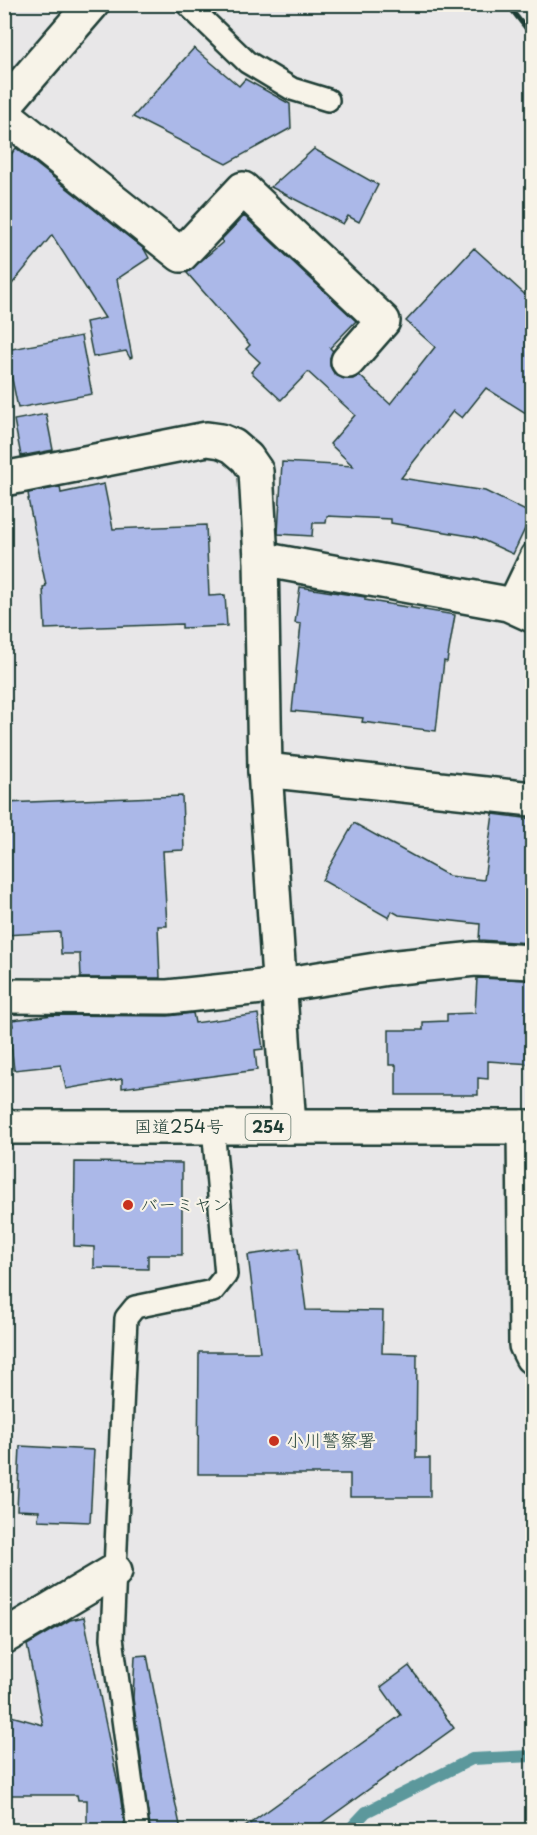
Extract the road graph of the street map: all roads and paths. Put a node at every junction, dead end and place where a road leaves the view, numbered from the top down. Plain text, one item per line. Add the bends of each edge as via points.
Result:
1 (92, 4) edge
2 (187, 4) edge
3 (328, 100) dead end
4 (4, 106) edge
5 (4, 114) edge
6 (348, 361) dead end
7 (4, 479) edge
8 (532, 554) edge
9 (261, 559) junction
10 (520, 609) edge
11 (265, 770) junction
12 (532, 799) edge
13 (532, 962) edge
14 (281, 985) junction
15 (4, 996) edge
16 (4, 1127) edge
17 (213, 1127) junction
18 (289, 1127) junction
19 (528, 1127) edge
20 (532, 1357) edge
21 (115, 1571) junction
22 (4, 1637) edge
23 (138, 1830) edge

1 - 4 main road
2 - 3 lane via 248,62 292,89
5 - 6 main road via 181,255 243,189 383,321
7 - 9 main road via 207,439 221,441 233,446 256,471
8 - 10 lane
9 - 10 main road
9 - 11 main road
11 - 12 main road
11 - 14 main road
13 - 14 main road via 475,959
14 - 15 main road via 168,997
14 - 18 main road
16 - 17 main road, 国道254号 / 254
17 - 18 main road, 国道254号 / 254
17 - 21 lane via 226,1275 213,1291 135,1307 126,1318
18 - 19 main road, 国道254号 / 254
19 - 20 main road via 526,1345
21 - 22 main road
21 - 23 lane via 112,1638

